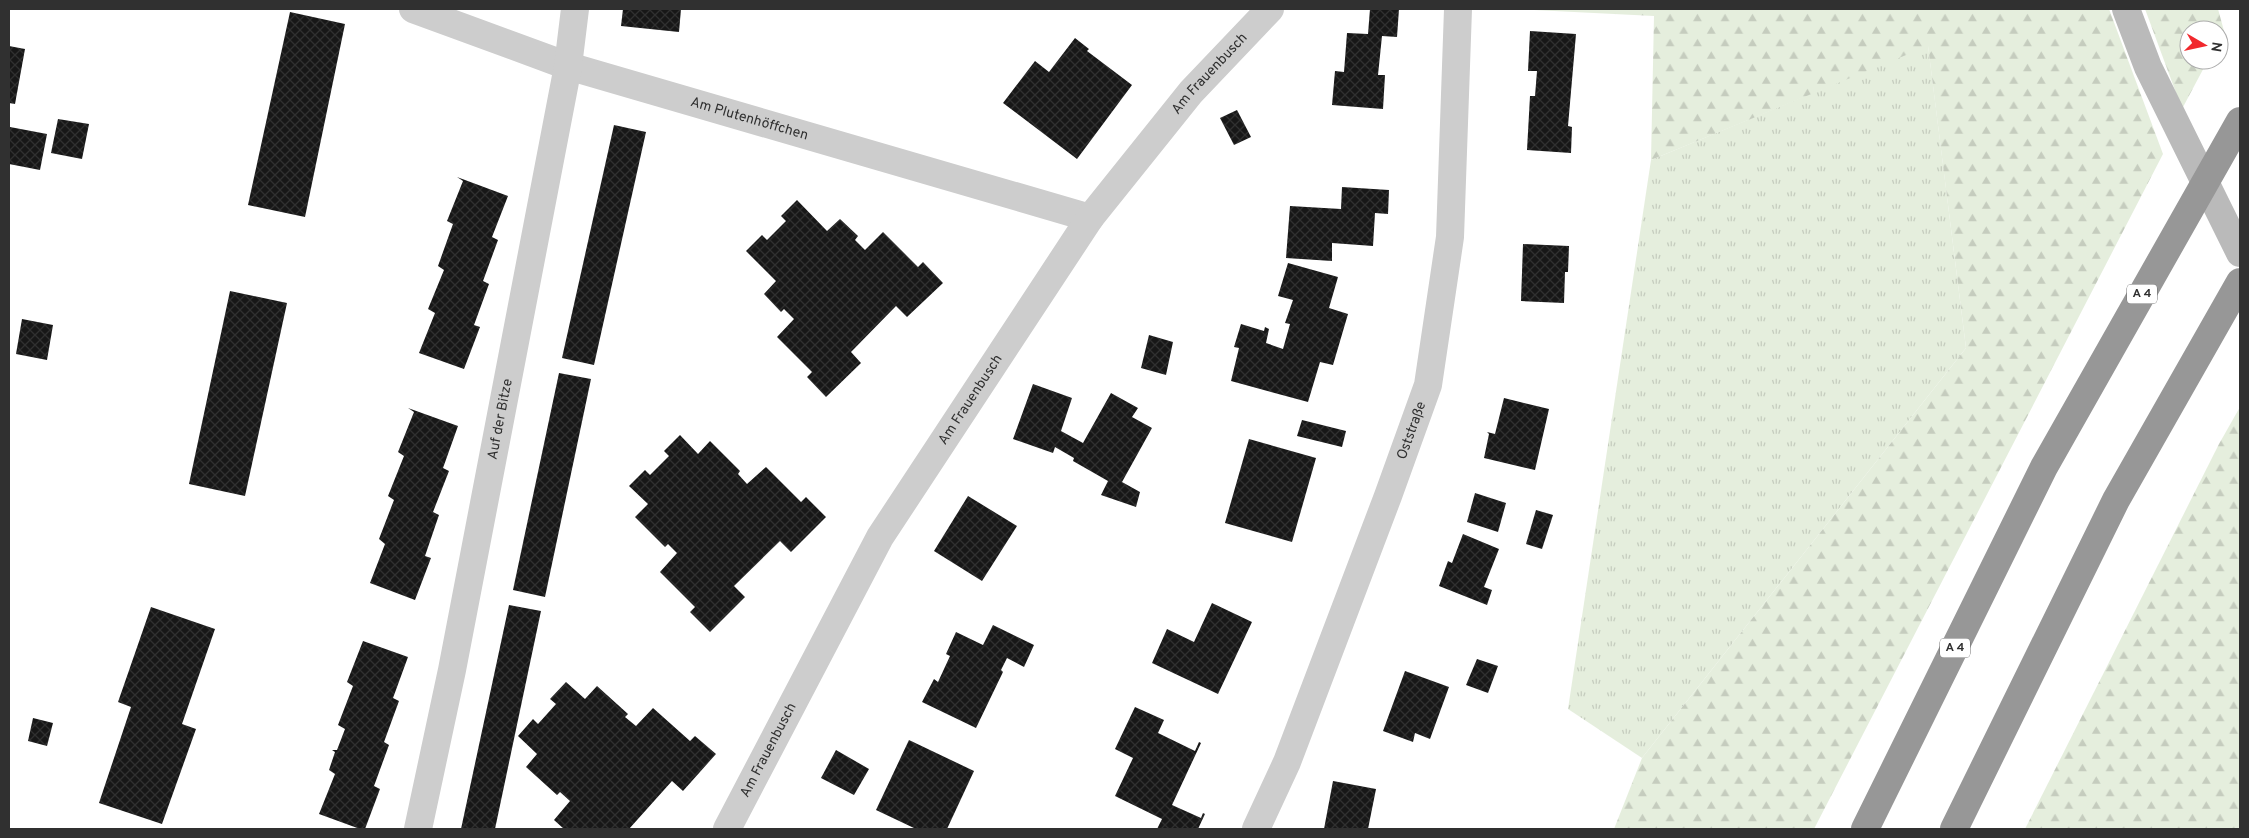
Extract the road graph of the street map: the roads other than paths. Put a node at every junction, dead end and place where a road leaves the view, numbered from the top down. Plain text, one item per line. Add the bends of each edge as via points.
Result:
1 (413, 9) edge
2 (575, 9) edge
3 (1270, 9) edge
4 (1458, 9) edge
5 (2126, 9) edge
6 (568, 66) junction
7 (2240, 121) edge
8 (1090, 218) junction
9 (2240, 252) edge
10 (2240, 282) edge
11 (418, 829) edge
12 (727, 829) edge
13 (1256, 829) edge
14 (1865, 829) edge
15 (1954, 829) edge

1 - 6 street, Am Plutenhöffchen
2 - 6 street, Auf der Bitze
3 - 8 street, Am Frauenbusch via 1191,92
4 - 13 street, Oststraße via 1450,237 1428,385 1287,762
5 - 9 main road via 2148,67
6 - 8 street, Am Plutenhöffchen
6 - 11 street, Auf der Bitze
7 - 14 highway, A 4 via 2044,467
8 - 12 street, Am Frauenbusch via 880,537
10 - 15 highway via 2116,500

